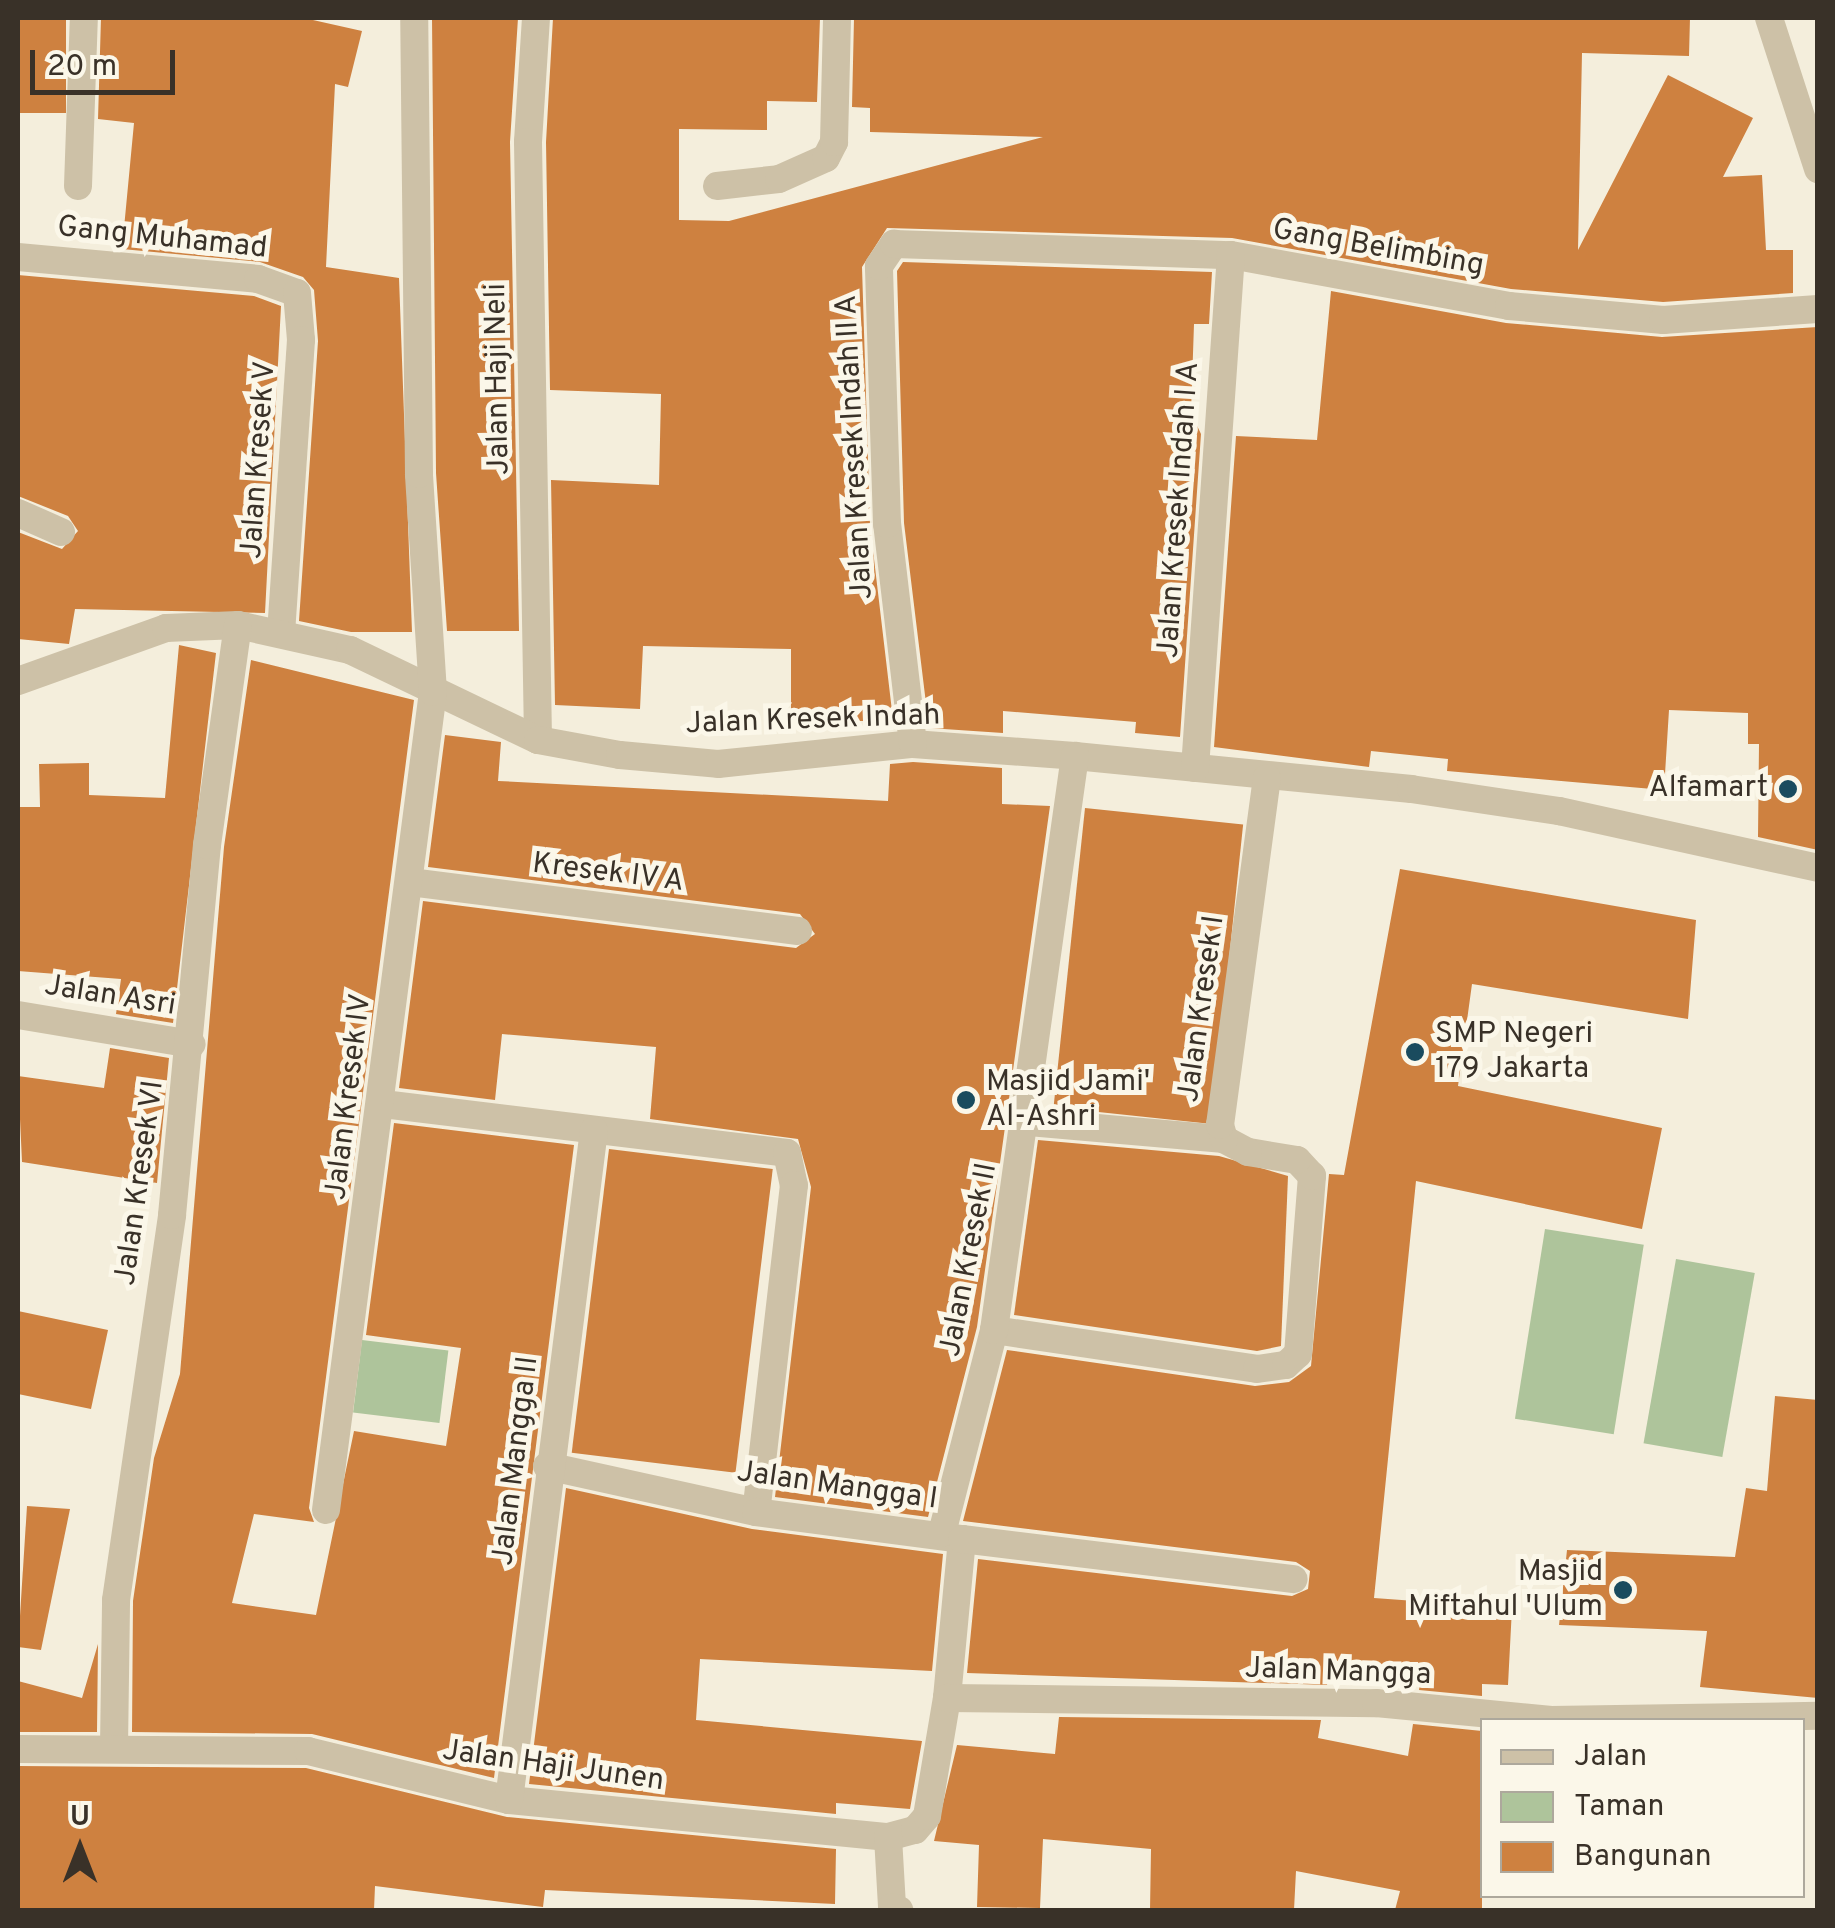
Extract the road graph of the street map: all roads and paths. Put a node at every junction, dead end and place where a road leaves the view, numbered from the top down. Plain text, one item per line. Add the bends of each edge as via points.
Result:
1 (84, 18) edge
2 (414, 18) edge
3 (536, 18) edge
4 (837, 18) edge
5 (1769, 18) edge
6 (1818, 170) edge
7 (78, 186) dead end
8 (718, 186) dead end
9 (926, 241) joint
10 (1231, 255) junction
11 (18, 257) edge
12 (297, 293) joint
13 (1818, 309) edge
14 (18, 513) edge
15 (61, 532) dead end
16 (238, 625) junction
17 (281, 632) junction
18 (18, 681) edge
19 (432, 692) junction
20 (538, 740) junction
21 (913, 744) junction
22 (1075, 756) junction
23 (1195, 768) junction
24 (1267, 778) junction
25 (1818, 868) edge
26 (410, 882) junction
27 (798, 930) dead end
28 (18, 1015) edge
29 (192, 1044) junction
30 (383, 1104) junction
31 (1028, 1122) junction
32 (594, 1130) junction
33 (1224, 1139) junction
34 (994, 1330) junction
35 (547, 1466) junction
36 (326, 1510) dead end
37 (756, 1512) junction
38 (952, 1536) junction
39 (1294, 1579) dead end
40 (946, 1698) junction
41 (1818, 1716) edge
42 (1530, 1718) edge
43 (1684, 1718) edge
44 (114, 1748) junction
45 (18, 1749) edge
46 (509, 1800) junction
47 (888, 1837) junction
48 (900, 1910) edge

1 - 7 street
2 - 19 street, Jalan Kresek IV via 419,474
3 - 20 street, Jalan Haji Neli via 528,142
4 - 8 street via 834,142 826,158 779,179
5 - 6 street
9 - 10 street, Gang Belimbing
9 - 21 street, Jalan Kresek Indah II A via 894,244 879,266 887,524
10 - 13 street, Gang Belimbing via 1509,306 1663,320
10 - 23 street, Jalan Kresek Indah I A
11 - 12 street, Gang Muhamad via 258,279
12 - 17 street, Jalan Kresek V via 301,340
14 - 15 street
16 - 17 street, Jalan Kresek Indah
16 - 18 street, Jalan Kresek Indah via 166,628
16 - 29 street, Jalan Kresek VI via 206,845
17 - 19 street, Jalan Kresek Indah via 350,650
19 - 20 street, Jalan Kresek Indah
19 - 26 street, Jalan Kresek IV
20 - 21 street, Jalan Kresek Indah via 718,764
21 - 22 street, Jalan Kresek Indah
22 - 23 street, Jalan Kresek Indah
22 - 31 street, Jalan Kresek II
23 - 24 street, Jalan Kresek Indah
24 - 25 street, Jalan Kresek Indah via 1558,811
24 - 33 street, Jalan Kresek I via 1220,1110
26 - 27 street, Kresek IV A
26 - 30 street, Jalan Kresek IV
28 - 29 street, Jalan Asri
29 - 44 street, Jalan Kresek VI via 116,1600
30 - 32 street
30 - 36 street, Jalan Kresek IV
31 - 33 street
31 - 34 street, Jalan Kresek II
32 - 35 street, Jalan Mangga II
32 - 37 street via 776,1148 794,1164
33 - 34 street, Jalan Kresek I via 1297,1160 1312,1176 1302,1334 1286,1365 1257,1369
34 - 38 street, Jalan Kresek II
35 - 37 street, Jalan Mangga I
35 - 46 street, Jalan Mangga II
37 - 38 street, Jalan Mangga I
38 - 39 street
38 - 40 street, Jalan Mangga I
40 - 42 street, Jalan Mangga via 1376,1703
40 - 47 street via 936,1789 915,1830
41 - 43 street, Jalan Mangga
44 - 45 street, Jalan Haji Junen
44 - 46 street, Jalan Haji Junen via 308,1752
46 - 47 street, Jalan Haji Junen
47 - 48 street via 892,1906

